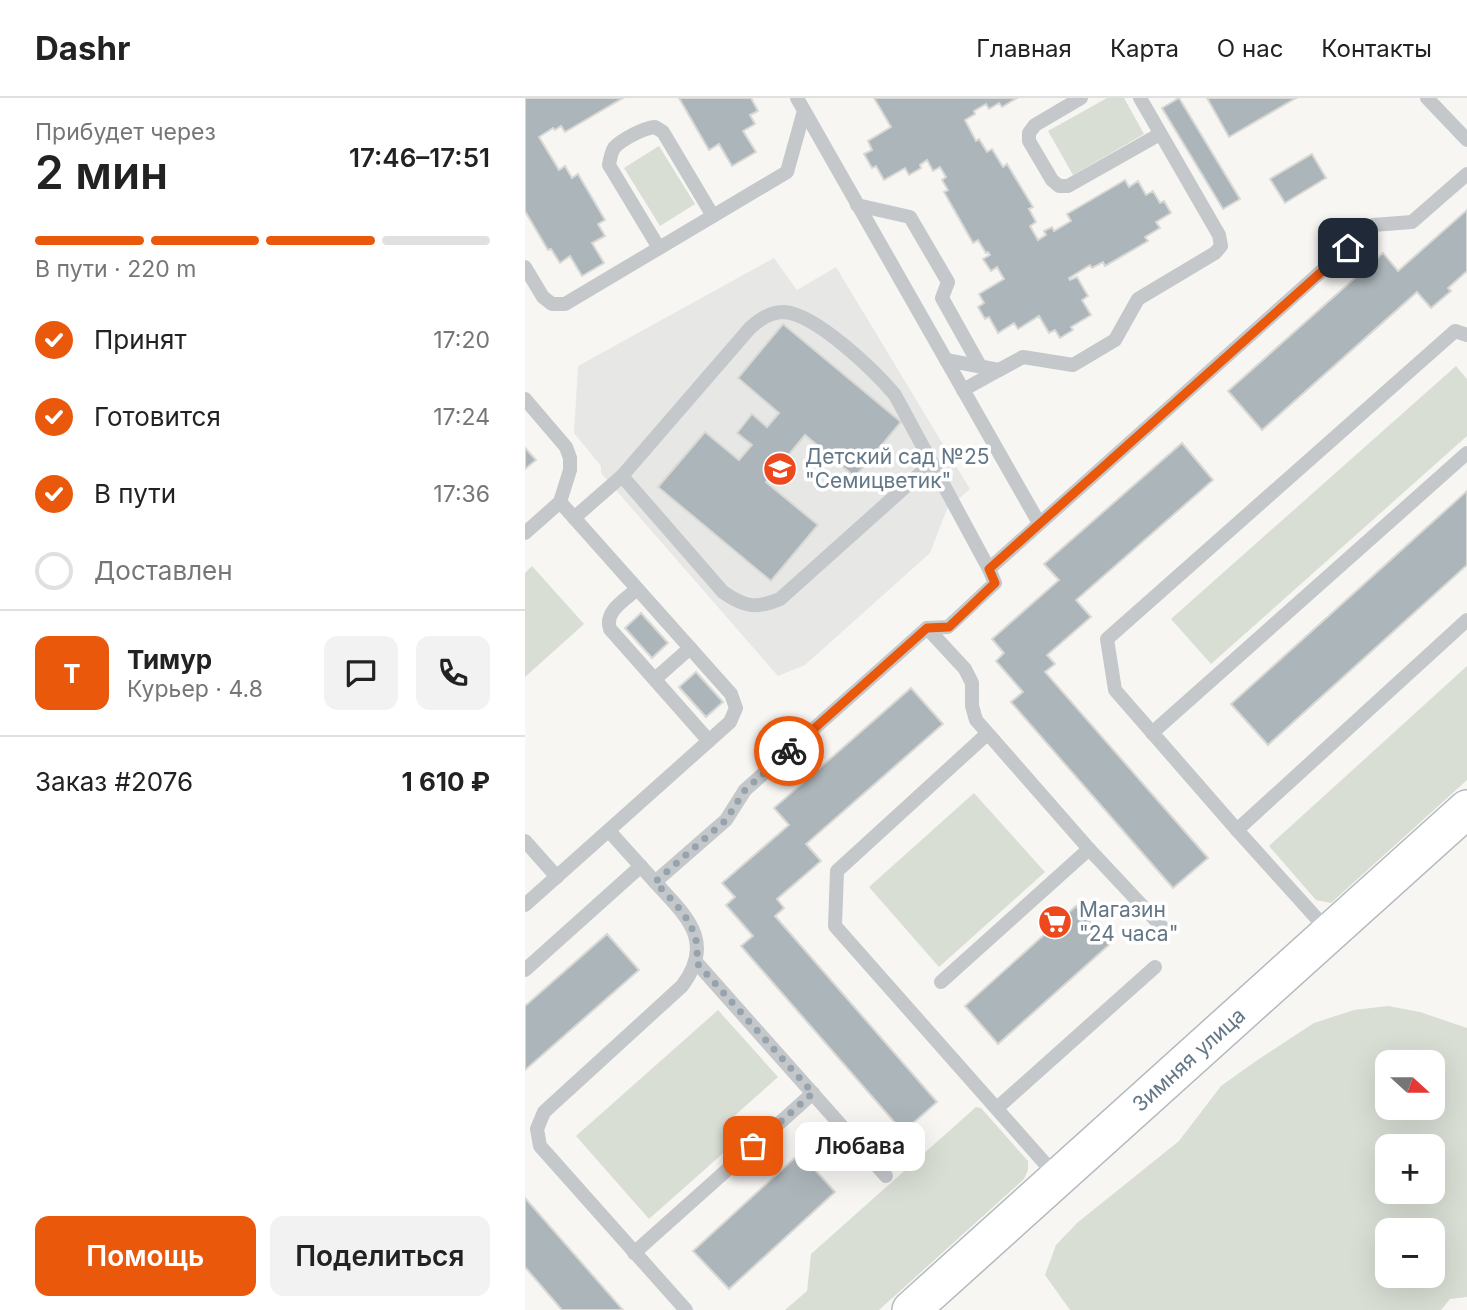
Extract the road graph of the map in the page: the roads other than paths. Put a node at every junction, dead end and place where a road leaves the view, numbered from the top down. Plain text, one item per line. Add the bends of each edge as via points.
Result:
1 (1081, 98) edge
2 (1140, 98) edge
3 (1427, 98) edge
4 (802, 102) edge
5 (1160, 134) junction
6 (1467, 140) edge
7 (1467, 174) edge
8 (857, 205) junction
9 (713, 216) junction
10 (659, 248) junction
11 (525, 267) edge
12 (1467, 335) edge
13 (946, 360) junction
14 (981, 366) junction
15 (999, 370) junction
16 (963, 390) junction
17 (525, 399) edge
18 (1467, 453) edge
19 (932, 463) junction
20 (622, 476) junction
21 (559, 502) junction
22 (574, 518) junction
23 (1039, 523) junction
24 (525, 533) edge
25 (989, 569) junction
26 (637, 589) junction
27 (1467, 620) edge
28 (927, 628) junction
29 (690, 648) junction
30 (655, 679) junction
31 (1152, 733) junction
32 (988, 734) junction
33 (709, 741) junction
34 (1467, 809) edge
35 (1237, 830) junction
36 (609, 831) junction
37 (525, 841) edge
38 (1090, 849) junction
39 (641, 866) junction
40 (557, 877) junction
41 (655, 882) junction
42 (525, 905) edge
43 (1163, 928) dead end
44 (1330, 933) junction
45 (696, 962) junction
46 (1154, 967) dead end
47 (525, 970) edge
48 (941, 982) dead end
49 (813, 1093) junction
50 (997, 1108) junction
51 (886, 1176) dead end
52 (1058, 1177) junction
53 (634, 1253) junction
54 (686, 1310) edge
55 (911, 1310) edge

1 - 5 lane via 1029,132 1029,141 1059,186 1068,186
2 - 5 lane
3 - 6 lane
4 - 8 lane
4 - 9 lane via 787,172
5 - 15 lane via 1219,235 1221,246 1138,299 1115,340 1073,365 1023,357
7 - 23 lane via 1412,222 1373,225
8 - 13 lane
8 - 14 lane via 910,217 948,282 942,299
9 - 10 lane
9 - 10 lane via 663,132 646,128 616,146 609,165
10 - 11 lane via 565,304 552,304 544,297
12 - 31 lane via 1455,331 1107,639 1115,690
13 - 14 lane
13 - 16 lane
14 - 15 lane
15 - 16 lane
16 - 23 lane
17 - 21 lane via 570,457
18 - 31 lane
19 - 20 lane via 780,599 758,606 723,592
19 - 20 lane via 895,396 876,373 817,324 784,312 761,318 750,328
19 - 25 lane
20 - 22 lane
21 - 22 lane
21 - 24 lane
22 - 26 lane
23 - 25 lane
25 - 28 lane via 995,583 949,627
26 - 29 lane
26 - 30 lane via 607,621
27 - 35 lane
28 - 32 lane via 965,669 972,684 976,720
28 - 41 lane via 745,790 726,820
29 - 30 lane
29 - 33 lane via 731,694 736,708 730,722
30 - 33 lane
31 - 35 lane
32 - 38 lane
32 - 50 lane via 837,871 835,926
33 - 36 lane
34 - 44 street, Зимняя улица
35 - 44 lane
36 - 39 lane
36 - 40 lane
37 - 40 lane
38 - 43 lane
38 - 48 lane
39 - 41 lane
39 - 47 lane
40 - 42 lane
41 - 45 lane via 691,925 697,942
44 - 52 street, Зимняя улица
45 - 49 lane
45 - 53 lane via 682,986 544,1112 537,1129 540,1146
46 - 50 lane
49 - 51 lane
49 - 53 lane
50 - 52 lane
52 - 55 street, Зимняя улица
53 - 54 lane

